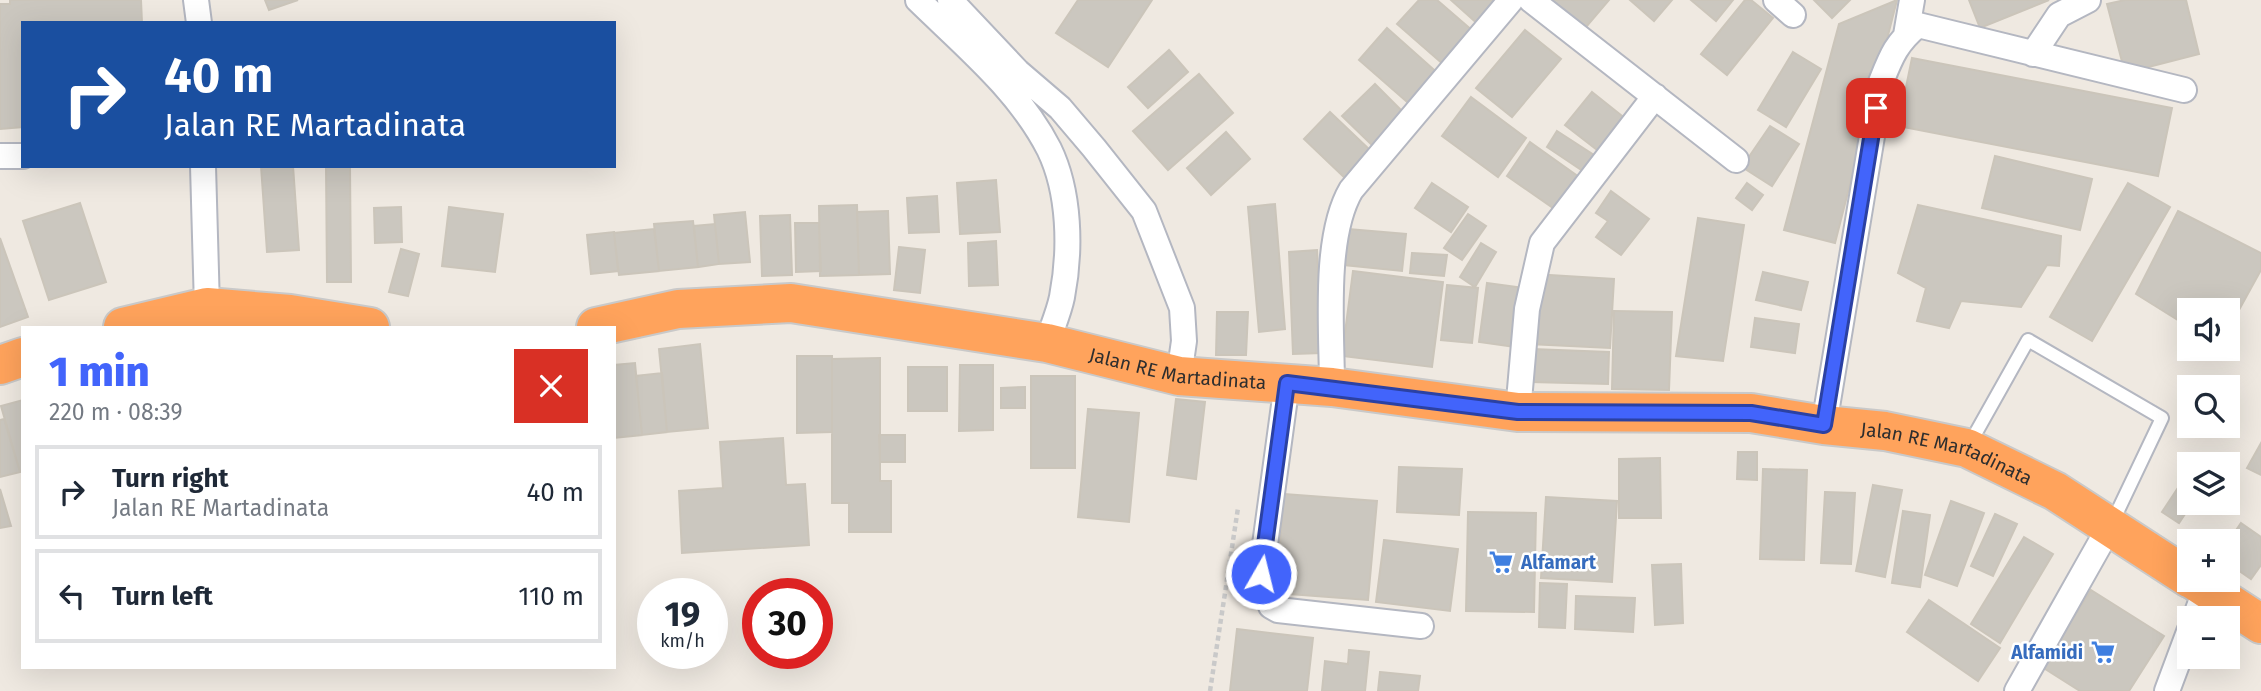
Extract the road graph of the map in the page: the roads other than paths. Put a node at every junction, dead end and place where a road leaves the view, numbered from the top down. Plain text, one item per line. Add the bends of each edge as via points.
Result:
1 (196, 0) edge
2 (918, 0) edge
3 (950, 0) edge
4 (1511, 0) edge
5 (1531, 0) edge
6 (1912, 0) edge
7 (2088, 0) edge
8 (199, 21) edge
9 (1906, 35) junction
10 (2033, 54) junction
11 (2185, 90) dead end
12 (1655, 96) junction
13 (1059, 108) junction
14 (1034, 125) junction
15 (0, 156) edge
16 (21, 156) edge
17 (1736, 160) dead end
18 (202, 168) edge
19 (207, 307) junction
20 (127, 326) edge
21 (364, 326) edge
22 (601, 326) edge
23 (1047, 343) junction
24 (21, 358) edge
25 (0, 365) edge
26 (1178, 376) junction
27 (1287, 383) junction
28 (1332, 387) junction
29 (1518, 412) junction
30 (1824, 425) junction
31 (1967, 448) junction
32 (2110, 526) junction
33 (2177, 577) edge
34 (2197, 592) edge
35 (2261, 624) edge
36 (1421, 626) dead end
37 (2177, 664) edge
38 (2017, 691) edge
39 (2167, 691) edge

1 - 8 street
2 - 14 street via 1000,80
3 - 13 street
4 - 28 street via 1341,206 1333,253
5 - 12 street
6 - 9 street
7 - 10 street via 2059,15
9 - 10 street via 1918,25
9 - 30 street via 1895,47 1881,82
10 - 11 street
12 - 17 street
12 - 29 street via 1542,243 1527,309
13 - 14 street
13 - 26 street via 1144,211 1182,308 1184,341
14 - 23 street via 1049,150 1064,196 1066,222 1062,298
15 - 16 street
18 - 19 street
19 - 20 highway
19 - 21 highway
22 - 23 highway, Jalan RE Martadinata via 678,309 791,303
23 - 26 highway, Jalan RE Martadinata
24 - 25 highway
26 - 27 highway, Jalan RE Martadinata
27 - 28 highway, Jalan RE Martadinata
27 - 36 street via 1261,574 1271,606
28 - 29 highway, Jalan RE Martadinata
29 - 30 highway, Jalan RE Martadinata via 1751,413
30 - 31 highway, Jalan RE Martadinata via 1885,431
31 - 32 highway, Jalan RE Martadinata via 2056,491
31 - 32 lane via 2028,340 2162,418
32 - 33 highway, Jalan RE Martadinata
32 - 38 street
34 - 35 highway, Jalan RE Martadinata
37 - 39 street

